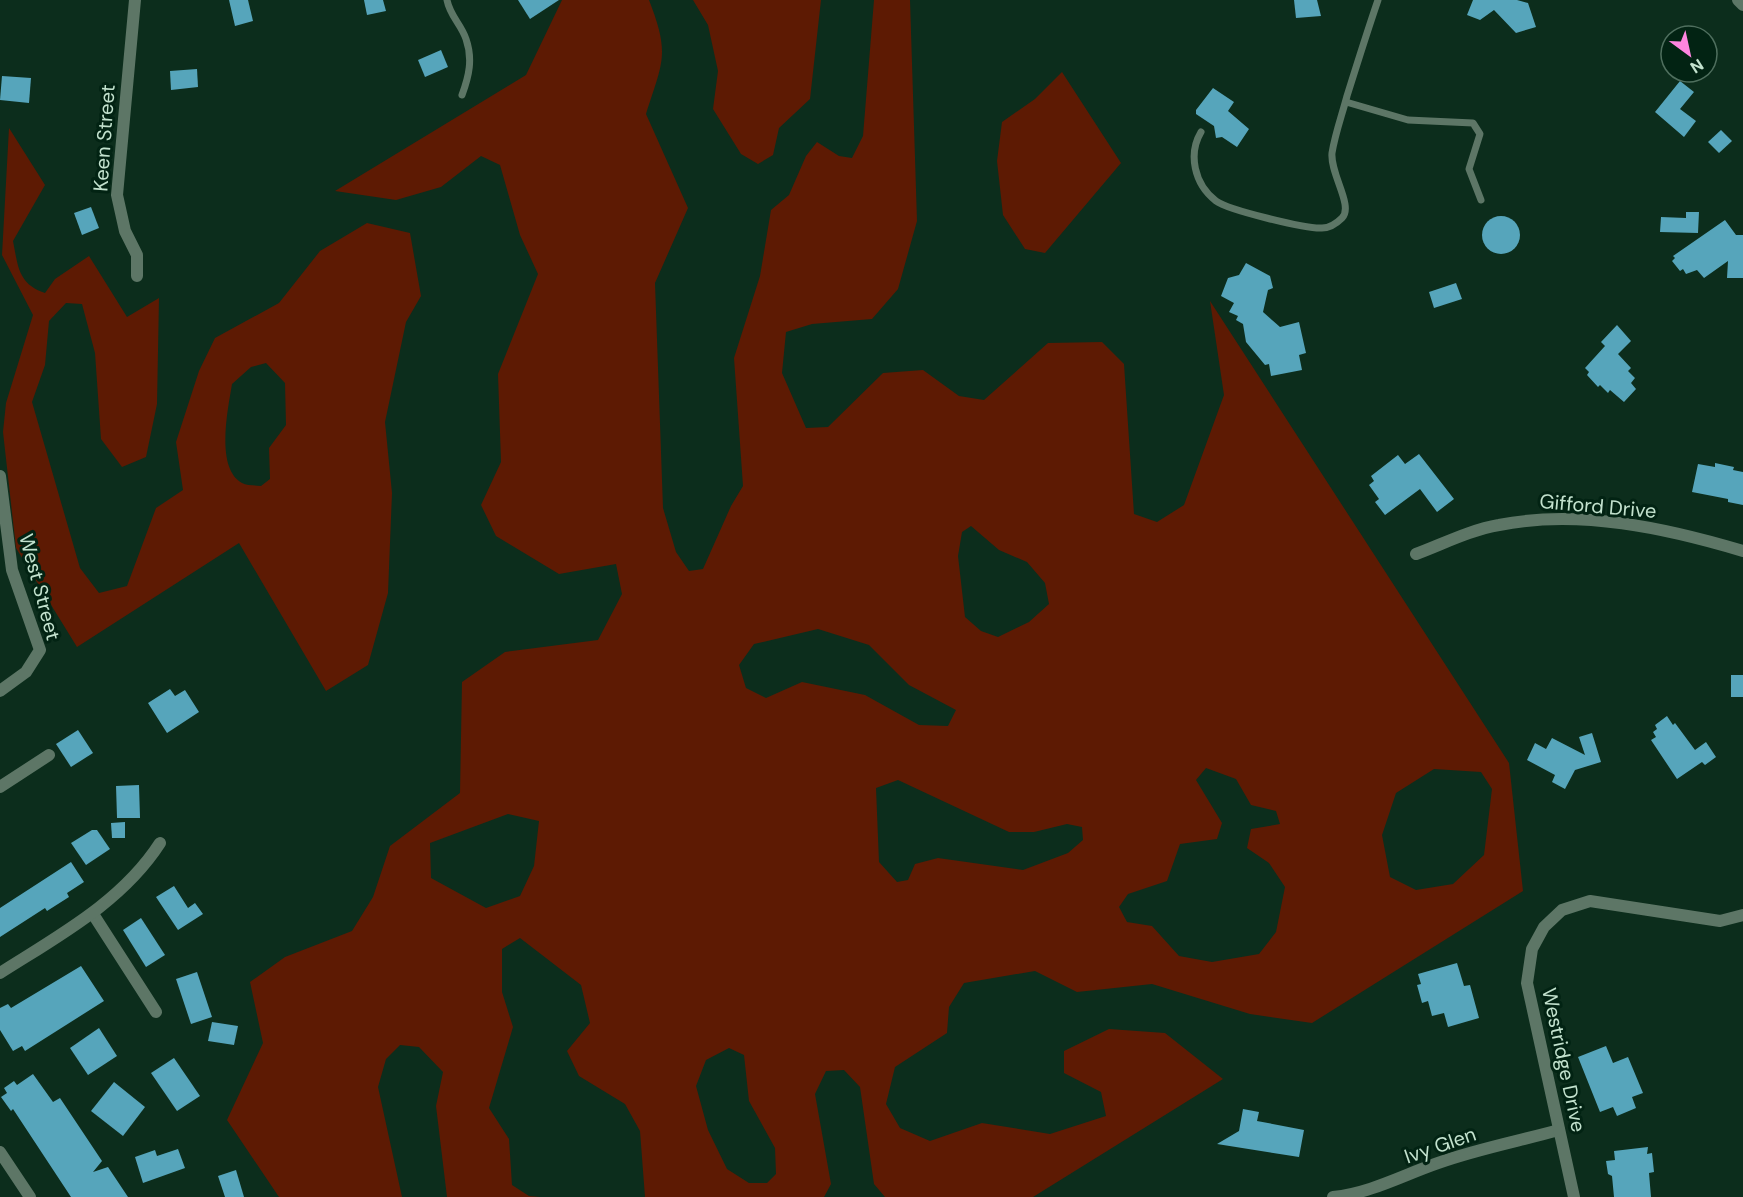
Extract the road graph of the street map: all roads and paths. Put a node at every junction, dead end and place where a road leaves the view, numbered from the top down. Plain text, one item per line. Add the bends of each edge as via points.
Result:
1 (135, 0) edge
2 (447, 0) edge
3 (1378, 0) edge
4 (1738, 0) edge
5 (1743, 5) edge
6 (462, 95) dead end
7 (1346, 102) junction
8 (1201, 132) dead end
9 (1481, 200) dead end
10 (137, 276) dead end
11 (0, 476) edge
12 (1743, 551) edge
13 (1416, 554) dead end
14 (0, 691) edge
15 (49, 755) dead end
16 (0, 787) edge
17 (160, 843) dead end
18 (93, 914) junction
19 (1743, 915) edge
20 (0, 973) edge
21 (156, 1012) dead end
22 (1559, 1130) junction
23 (0, 1152) edge
24 (30, 1197) edge
25 (1333, 1197) edge
26 (1574, 1197) edge

1 - 10 street, Keen Street via 117,195 125,231 137,255
2 - 6 lane via 449,12 466,38 471,68
3 - 7 lane
4 - 5 street
7 - 8 lane via 1332,159 1346,205 1345,215 1322,228 1237,210 1215,200 1192,159 1194,143
7 - 9 lane via 1408,120 1473,123 1480,134 1469,168
11 - 14 street, West Street via 12,570 40,650 26,672
12 - 13 street, Gifford Drive via 1645,528 1540,519 1497,525
15 - 16 street
17 - 18 street via 143,869
18 - 20 street
18 - 21 street
19 - 22 street, Westridge Drive via 1720,921 1590,901 1562,910 1544,927 1532,949 1527,982
22 - 25 street, Ivy Glen via 1438,1163 1348,1196
22 - 26 street, Westridge Drive
23 - 24 street

